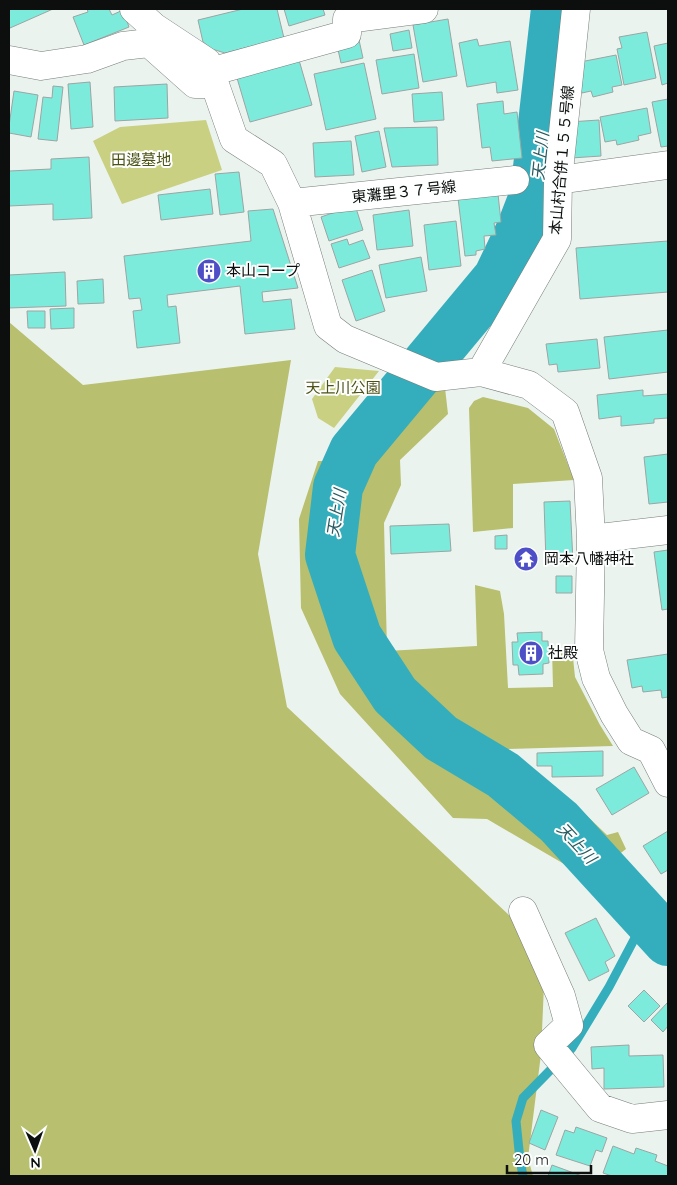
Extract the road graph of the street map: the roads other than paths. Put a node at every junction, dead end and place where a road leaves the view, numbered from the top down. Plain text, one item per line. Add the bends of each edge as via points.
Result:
1 (134, 9) edge
2 (424, 9) edge
3 (576, 9) edge
4 (9, 60) edge
5 (212, 78) junction
6 (668, 165) edge
7 (515, 180) dead end
8 (558, 180) junction
9 (292, 203) junction
10 (480, 372) junction
11 (668, 530) edge
12 (591, 539) junction
13 (660, 747) edge
14 (668, 783) edge
15 (523, 911) dead end
16 (668, 1115) edge

1 - 5 street via 154,27 208,62
2 - 5 street via 347,19 347,34
3 - 8 street, 本山村合併１５５号線
4 - 5 street via 41,66 87,59 124,46 149,44 195,84
5 - 9 street via 234,139 273,164
6 - 8 street
7 - 9 street, 東灘里３７号線
8 - 10 street, 本山村合併１５５号線 via 557,239
9 - 10 street via 328,326 345,339 436,377
10 - 12 street via 529,385 565,412 588,478
11 - 12 street
12 - 13 street via 589,650 596,678 631,741
13 - 14 street
15 - 16 street via 561,996 570,1025 548,1045 600,1108 632,1119

